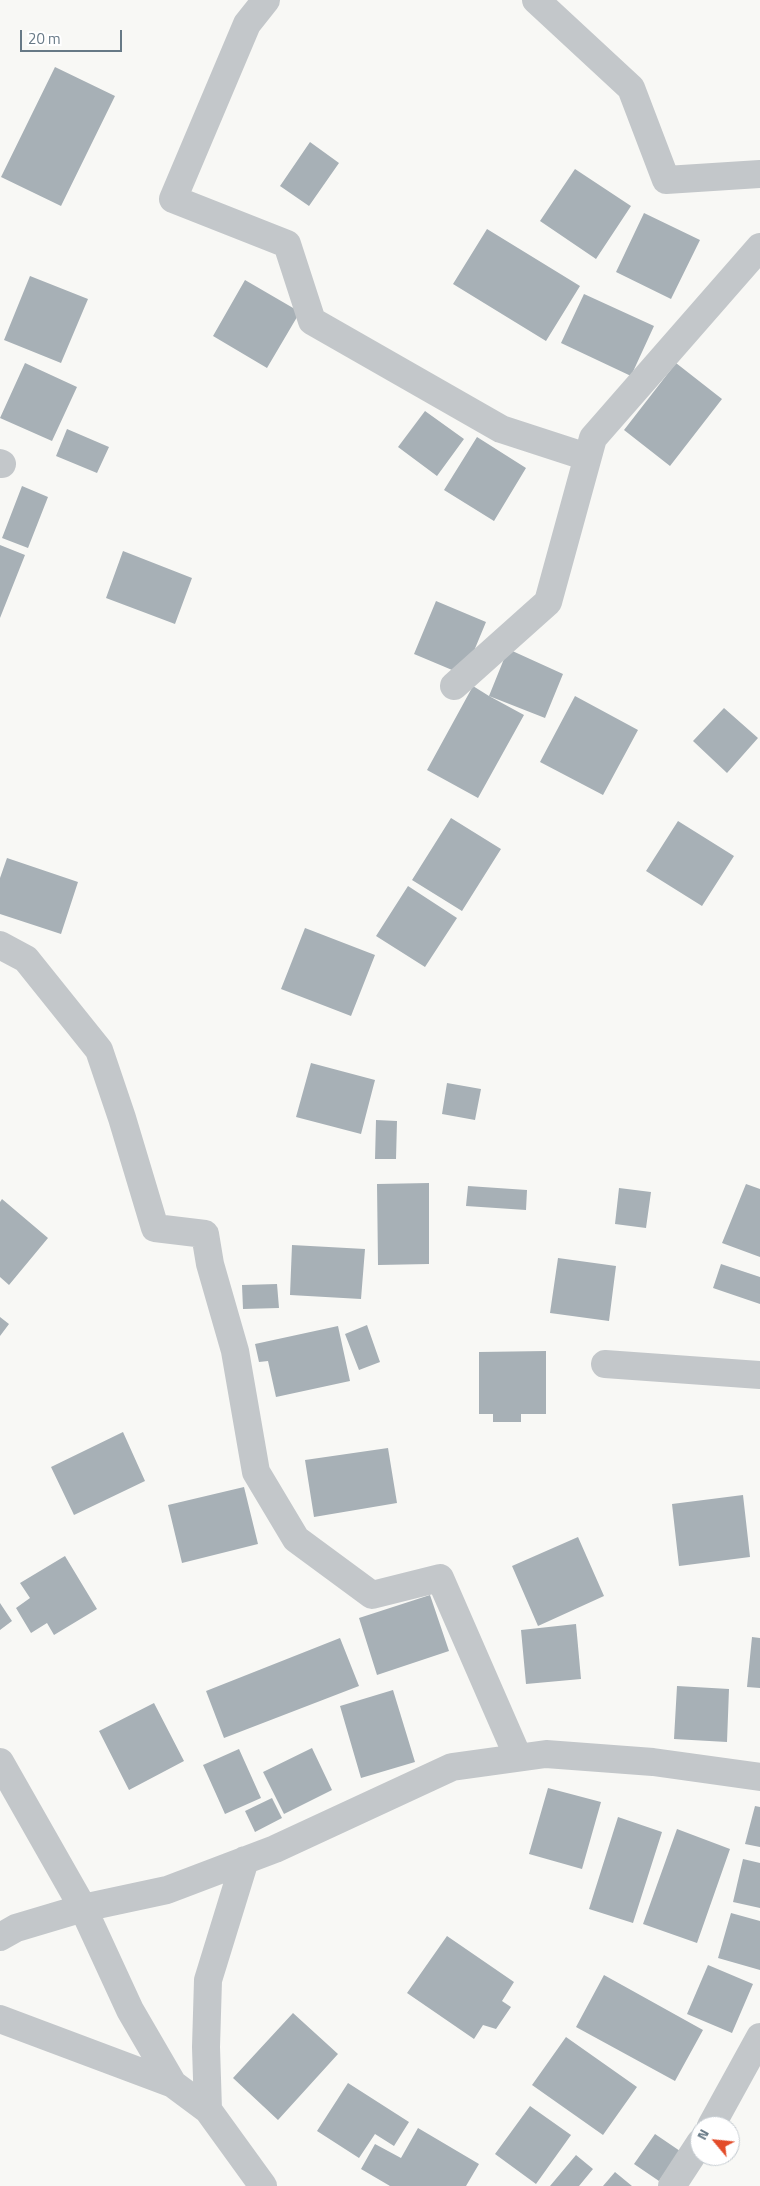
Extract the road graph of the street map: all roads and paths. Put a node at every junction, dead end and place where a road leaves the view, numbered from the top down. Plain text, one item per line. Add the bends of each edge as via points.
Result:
1 (266, 0) edge
2 (536, 0) edge
3 (760, 174) edge
4 (760, 246) edge
5 (587, 457) junction
6 (454, 686) dead end
7 (0, 945) edge
8 (606, 1364) dead end
9 (760, 1374) edge
10 (518, 1758) junction
11 (0, 1762) edge
12 (760, 1777) edge
13 (245, 1860) junction
14 (83, 1908) junction
15 (0, 1937) edge
16 (0, 2019) edge
17 (760, 2037) edge
18 (748, 2082) edge
19 (173, 2084) junction
20 (208, 2110) junction
21 (719, 2116) edge
22 (690, 2158) edge
23 (262, 2186) edge
24 (672, 2186) edge

1 - 5 street via 247,24 173,199 288,244 312,321 501,429
2 - 3 street via 630,88 666,180
4 - 5 street via 593,438
5 - 6 street via 548,602
7 - 10 street via 26,959 99,1050 155,1228 205,1234 210,1264 235,1351 256,1472 296,1539 372,1595 440,1578
8 - 9 street
10 - 12 street via 546,1754 653,1762
10 - 13 street via 452,1767 363,1810
11 - 14 street
13 - 14 street via 167,1890
13 - 20 street via 208,1980
14 - 15 street via 16,1928
14 - 19 street via 130,2010
16 - 19 street
17 - 18 street
18 - 21 street
19 - 20 street
20 - 23 street
22 - 24 street

